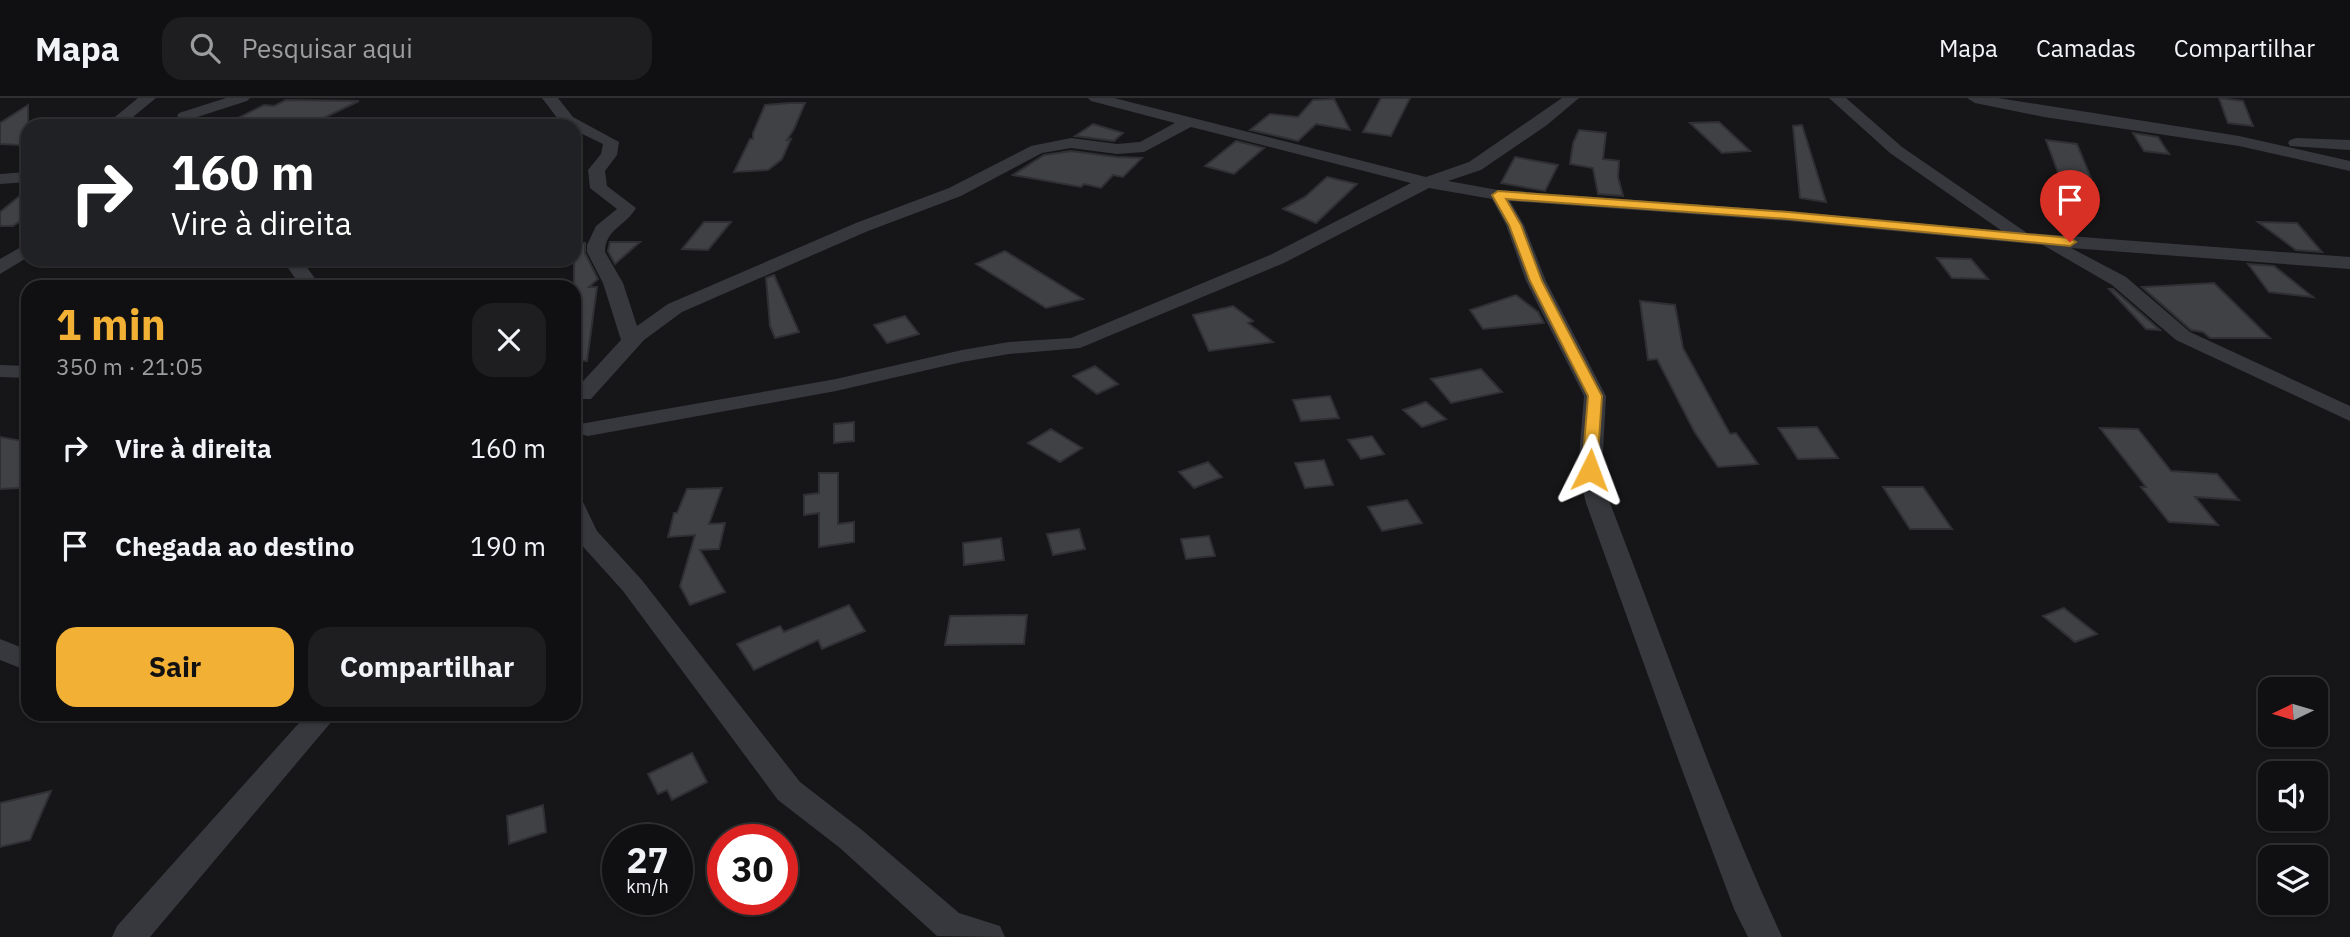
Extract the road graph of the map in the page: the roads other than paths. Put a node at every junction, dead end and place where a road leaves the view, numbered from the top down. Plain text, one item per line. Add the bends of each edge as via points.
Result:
1 (148, 98) edge
2 (181, 98) edge
3 (242, 98) edge
4 (550, 98) edge
5 (1096, 98) edge
6 (1571, 98) edge
7 (1837, 98) edge
8 (1975, 98) edge
9 (121, 119) edge
10 (187, 119) edge
11 (193, 119) edge
12 (566, 119) edge
13 (1188, 122) junction
14 (581, 127) edge
15 (2239, 141) junction
16 (2350, 145) edge
17 (2350, 166) edge
18 (21, 178) edge
19 (0, 179) edge
20 (1427, 182) junction
21 (1498, 195) junction
22 (2022, 238) junction
23 (2044, 240) junction
24 (21, 254) edge
25 (2350, 263) edge
26 (0, 268) edge
27 (631, 340) junction
28 (0, 371) edge
29 (21, 372) edge
30 (581, 390) edge
31 (581, 397) edge
32 (2350, 414) edge
33 (581, 437) edge
34 (581, 523) edge
35 (0, 649) edge
36 (21, 658) edge
37 (318, 721) edge
38 (129, 937) edge
39 (988, 937) edge
40 (1765, 937) edge

1 - 9 street
2 - 10 street
3 - 11 street
4 - 12 street
5 - 13 street
6 - 20 street via 1475,166
7 - 22 street via 1896,150
8 - 15 street
13 - 20 street
13 - 27 street via 1144,147 1071,144 1037,149 955,192 675,308
14 - 27 street via 611,142 609,155 596,170 599,188 627,208 601,230 596,252 613,283
15 - 16 street
15 - 17 street
18 - 19 street
20 - 21 street
20 - 33 street via 1277,259 1073,344 1009,348
21 - 22 street
21 - 40 street via 1595,396 1590,470 1598,503
22 - 23 street
23 - 25 street
23 - 32 street via 2119,281 2183,336
24 - 26 street
27 - 30 street
28 - 29 street
31 - 33 street via 589,408
34 - 39 street via 789,791 949,925
35 - 36 street
37 - 38 street

